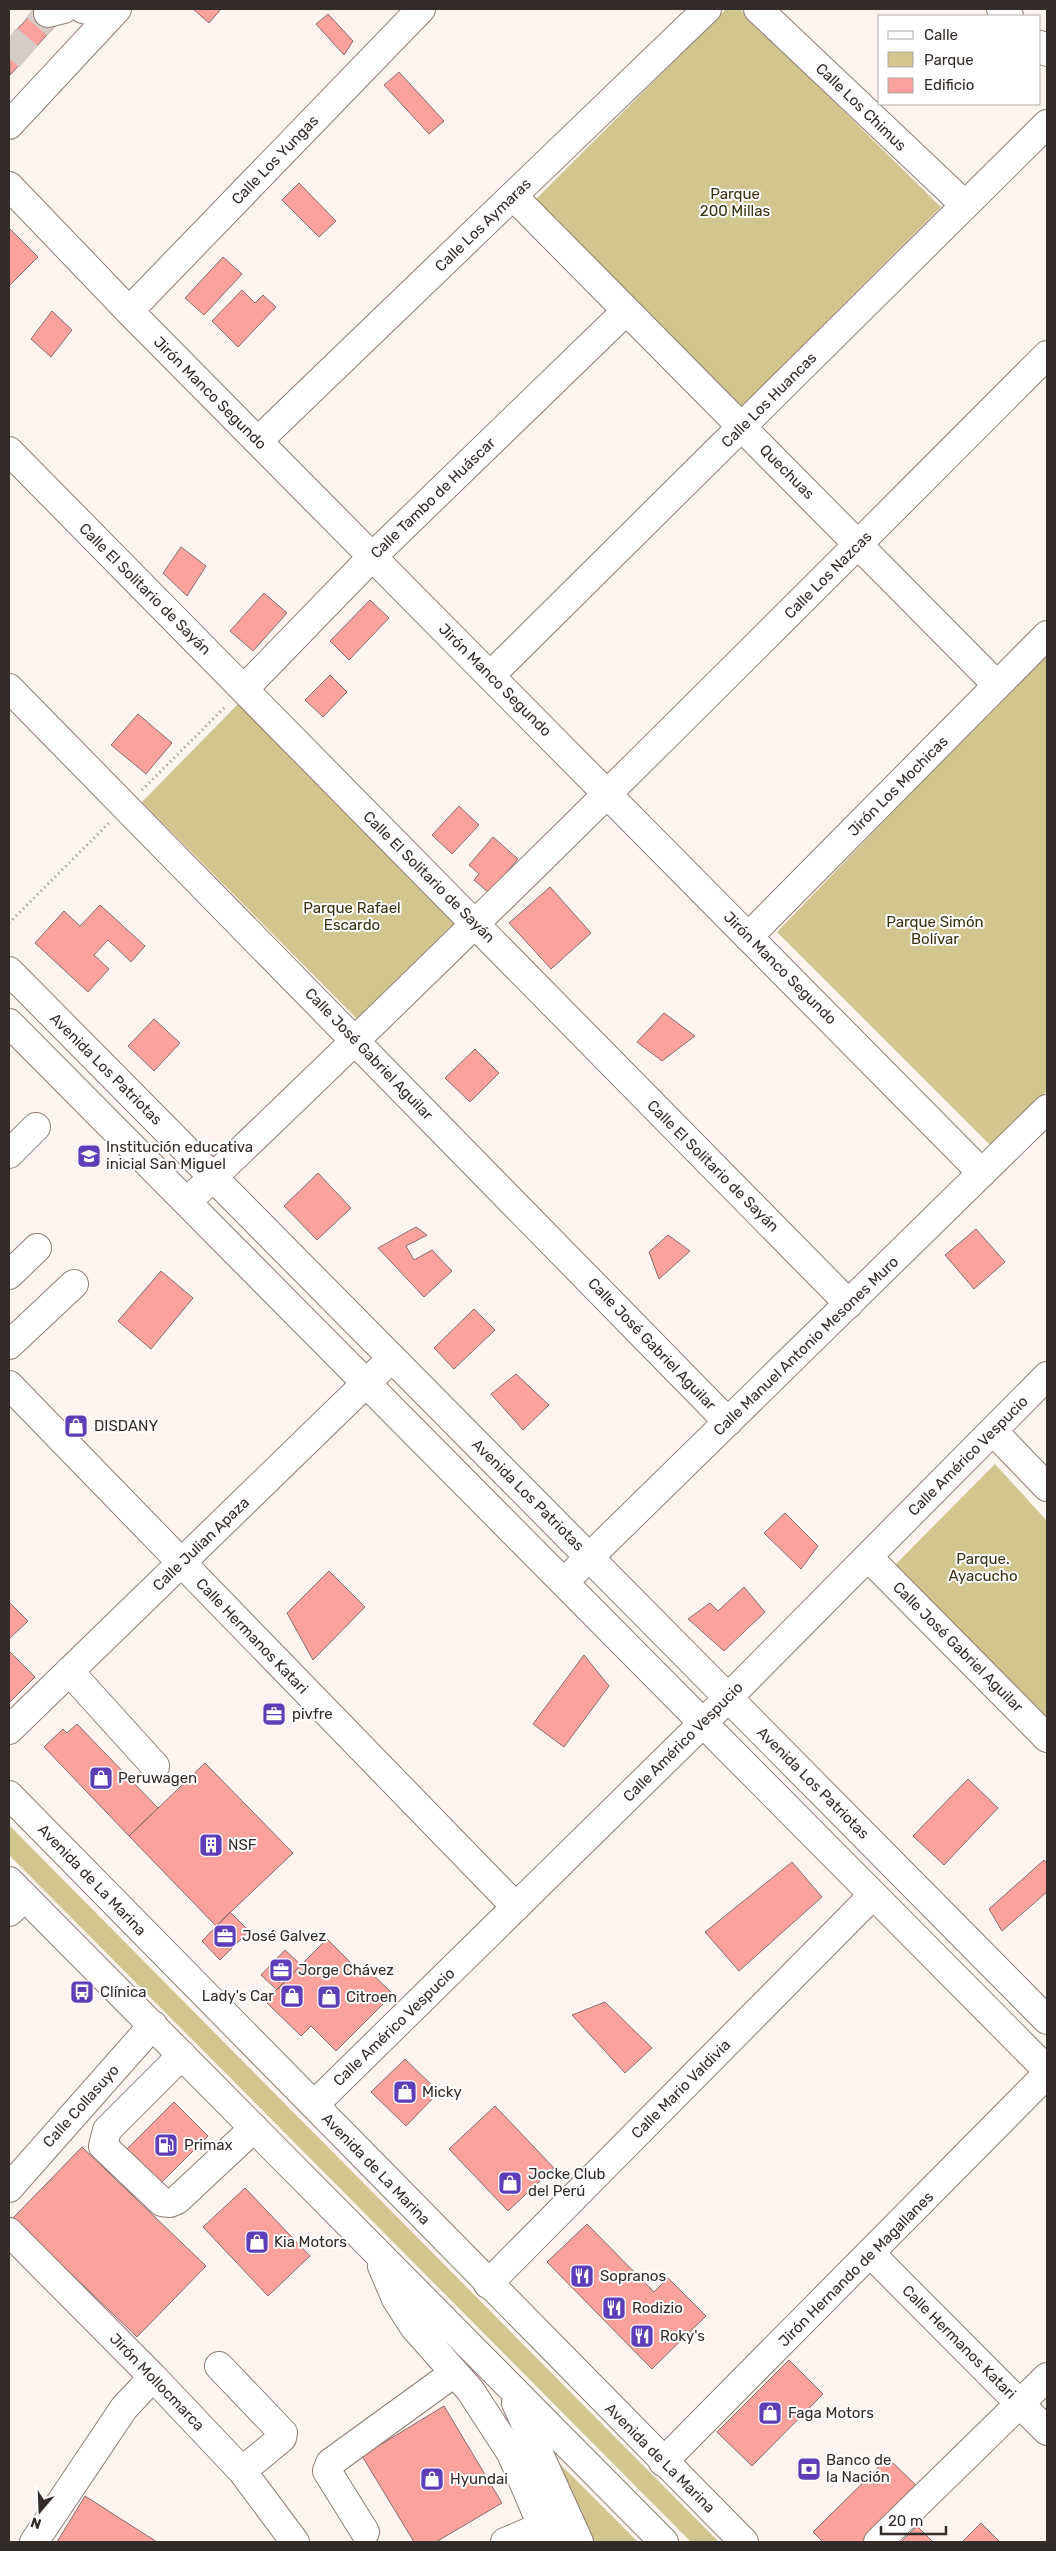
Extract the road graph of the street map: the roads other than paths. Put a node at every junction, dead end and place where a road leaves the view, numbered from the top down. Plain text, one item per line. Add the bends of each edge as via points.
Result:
1 (83, 9) edge
2 (421, 9) edge
3 (707, 9) edge
4 (758, 9) edge
5 (113, 12) edge
6 (1047, 124) edge
7 (9, 125) edge
8 (9, 186) edge
9 (513, 196) junction
10 (965, 205) junction
11 (129, 311) junction
12 (626, 311) junction
13 (1047, 355) edge
14 (742, 427) junction
15 (258, 441) junction
16 (9, 451) edge
17 (859, 544) junction
18 (372, 557) junction
19 (1047, 635) edge
20 (490, 676) junction
21 (997, 685) junction
22 (9, 688) edge
23 (244, 689) junction
24 (608, 795) junction
25 (476, 925) junction
26 (748, 936) junction
27 (9, 971) edge
28 (9, 1023) edge
29 (356, 1042) junction
30 (1047, 1109) edge
31 (36, 1127) dead end
32 (9, 1154) edge
33 (982, 1173) junction
34 (213, 1177) junction
35 (187, 1202) junction
36 (36, 1248) dead end
37 (9, 1275) edge
38 (74, 1284) dead end
39 (849, 1304) junction
40 (9, 1345) edge
41 (392, 1358) junction
42 (1047, 1376) edge
43 (367, 1382) junction
44 (9, 1385) edge
45 (728, 1422) junction
46 (993, 1431) junction
47 (1047, 1488) edge
48 (590, 1557) junction
49 (868, 1557) junction
50 (181, 1563) junction
51 (564, 1582) junction
52 (69, 1672) junction
53 (728, 1697) junction
54 (703, 1723) junction
55 (9, 1730) edge
56 (1047, 1738) edge
57 (155, 1766) dead end
58 (9, 1795) edge
59 (873, 1895) junction
60 (14, 1896) edge
61 (516, 1908) junction
62 (1047, 2020) edge
63 (153, 2025) junction
64 (182, 2055) junction
65 (1047, 2070) edge
66 (1047, 2074) edge
67 (314, 2105) junction
68 (254, 2128) junction
69 (9, 2188) edge
70 (9, 2232) edge
71 (377, 2253) junction
72 (872, 2254) junction
73 (488, 2284) junction
74 (219, 2366) dead end
75 (454, 2373) junction
76 (153, 2376) junction
77 (1047, 2377) edge
78 (508, 2386) junction
79 (1020, 2403) junction
80 (1047, 2431) edge
81 (663, 2462) junction
82 (242, 2471) junction
83 (365, 2532) dead end
84 (546, 2534) edge
85 (34, 2542) edge
86 (295, 2542) edge
87 (506, 2542) edge
88 (580, 2542) edge
89 (664, 2542) edge
90 (744, 2542) edge
91 (878, 2542) edge

1 - 5 street
2 - 11 street, Calle Los Yungas
3 - 9 street, Calle Los Aymaras
4 - 10 street, Calle Los Chimus
5 - 7 street
6 - 10 street, Calle Los Huancas
8 - 11 street, Jirón Manco Segundo
9 - 12 street, Quechuas
9 - 15 street, Calle Los Aymaras
10 - 14 street, Calle Los Huancas
11 - 15 street, Jirón Manco Segundo
12 - 14 street, Quechuas
12 - 18 street, Calle Tambo de Huáscar
13 - 17 street, Calle Los Nazcas
14 - 17 street, Quechuas
14 - 20 street, Calle Los Huancas
15 - 18 street, Jirón Manco Segundo
16 - 23 street, Calle El Solitario de Sayán
17 - 21 street, Quechuas
17 - 24 street, Calle Los Nazcas
18 - 20 street, Jirón Manco Segundo
18 - 23 street, Calle Tambo de Huáscar
19 - 21 street, Jirón Los Mochicas
20 - 24 street, Jirón Manco Segundo
21 - 26 street, Jirón Los Mochicas
22 - 29 street, Calle José Gabriel Aguilar
23 - 25 street, Calle El Solitario de Sayán
24 - 25 street, Calle Los Nazcas
24 - 26 street, Jirón Manco Segundo
25 - 29 street, Calle Los Nazcas
25 - 39 street, Calle El Solitario de Sayán
26 - 33 street, Jirón Manco Segundo
27 - 34 street, Avenida Los Patriotas
28 - 35 street
29 - 34 street
29 - 45 street, Calle José Gabriel Aguilar
30 - 33 street, Calle Manuel Antonio Mesones Muro
31 - 32 street
33 - 39 street, Calle Manuel Antonio Mesones Muro
34 - 35 street
34 - 41 street, Avenida Los Patriotas
35 - 43 street
36 - 37 street
38 - 40 street
39 - 45 street, Calle Manuel Antonio Mesones Muro
41 - 43 street, Calle Julian Apaza
41 - 48 street, Avenida Los Patriotas
42 - 46 street, Calle Américo Vespucio
43 - 50 street, Calle Julian Apaza
43 - 51 street
44 - 50 street, Calle Hermanos Katari
45 - 48 street, Calle Manuel Antonio Mesones Muro
46 - 47 street
46 - 49 street, Calle Américo Vespucio
48 - 51 street, Calle Manuel Antonio Mesones Muro
48 - 53 street, Avenida Los Patriotas
49 - 53 street, Calle Américo Vespucio
49 - 56 street, Calle José Gabriel Aguilar
50 - 52 street, Calle Julian Apaza
50 - 61 street, Calle Hermanos Katari
51 - 54 street
52 - 55 street, Calle Julian Apaza
52 - 57 street
53 - 54 street, Calle Américo Vespucio
53 - 62 street, Avenida Los Patriotas
54 - 59 street
54 - 61 street, Calle Américo Vespucio
58 - 67 street, Avenida de La Marina
59 - 65 street
59 - 73 street, Calle Mario Valdivia
60 - 63 street
61 - 67 street, Calle Américo Vespucio
63 - 64 street
63 - 69 street, Calle Collasuyo
64 - 68 street
64 - 68 street via 107,2130 103,2146 162,2202 170,2203
66 - 72 street, Jirón Hernando de Magallanes
67 - 73 street, Avenida de La Marina
68 - 71 street
70 - 76 street, Jirón Mollocmarca
71 - 75 street via 396,2299 414,2327
71 - 78 street
72 - 79 street, Calle Hermanos Katari
72 - 81 street, Jirón Hernando de Magallanes
73 - 81 street, Avenida de La Marina
74 - 82 street via 282,2432 282,2438
75 - 83 street via 330,2463 327,2471
75 - 84 street via 470,2390 510,2453
76 - 82 street, Jirón Mollocmarca
76 - 85 street via 124,2408
77 - 79 street
78 - 88 street
78 - 89 street
79 - 80 street, Calle Hermanos Katari
79 - 91 street
81 - 90 street, Avenida de La Marina
82 - 86 street, Jirón Mollocmarca
84 - 87 street

